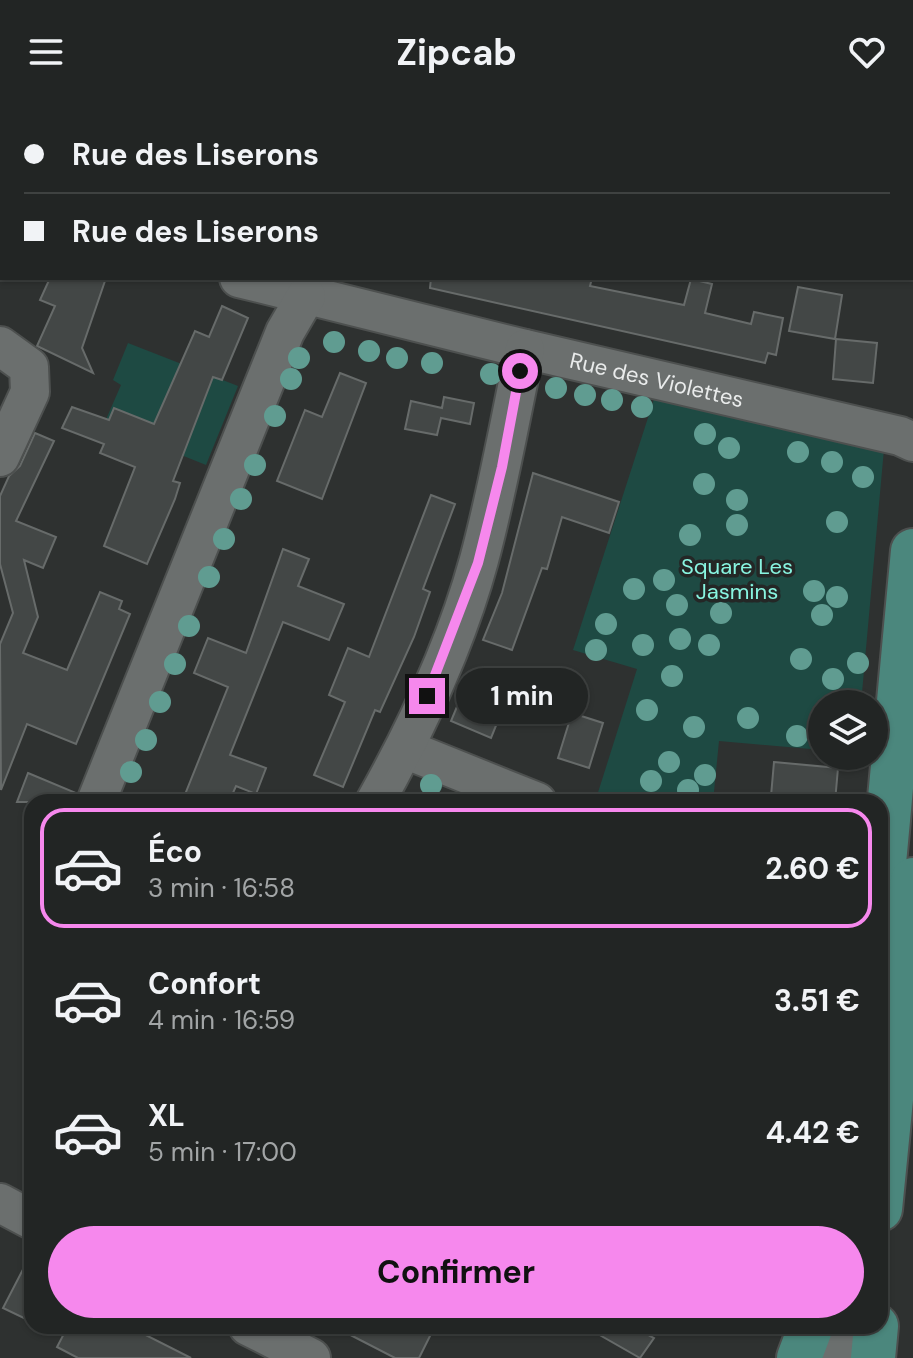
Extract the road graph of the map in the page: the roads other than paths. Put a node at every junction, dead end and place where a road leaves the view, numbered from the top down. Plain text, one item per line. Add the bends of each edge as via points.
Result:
1 (246, 280) edge
2 (306, 296) junction
3 (0, 346) edge
4 (525, 349) junction
5 (913, 442) edge
6 (0, 457) edge
7 (913, 568) edge
8 (913, 733) edge
9 (405, 749) junction
10 (99, 794) edge
11 (380, 794) edge
12 (517, 794) edge
13 (888, 824) edge
14 (913, 880) edge
15 (888, 988) edge
16 (906, 1032) edge
17 (888, 1155) edge
18 (0, 1203) edge
19 (24, 1216) edge
20 (264, 1334) edge
21 (875, 1334) edge
22 (311, 1358) edge
23 (873, 1358) edge

1 - 2 street, Rue des Violettes
2 - 4 street, Rue des Violettes
2 - 10 street via 285,332
3 - 6 street via 29,367 30,392
4 - 5 street, Rue des Violettes
4 - 9 street via 478,563
7 - 13 main road
8 - 15 street
9 - 11 street
9 - 12 street
14 - 16 main road
16 - 17 main road
18 - 19 street
20 - 22 street
21 - 23 main road

